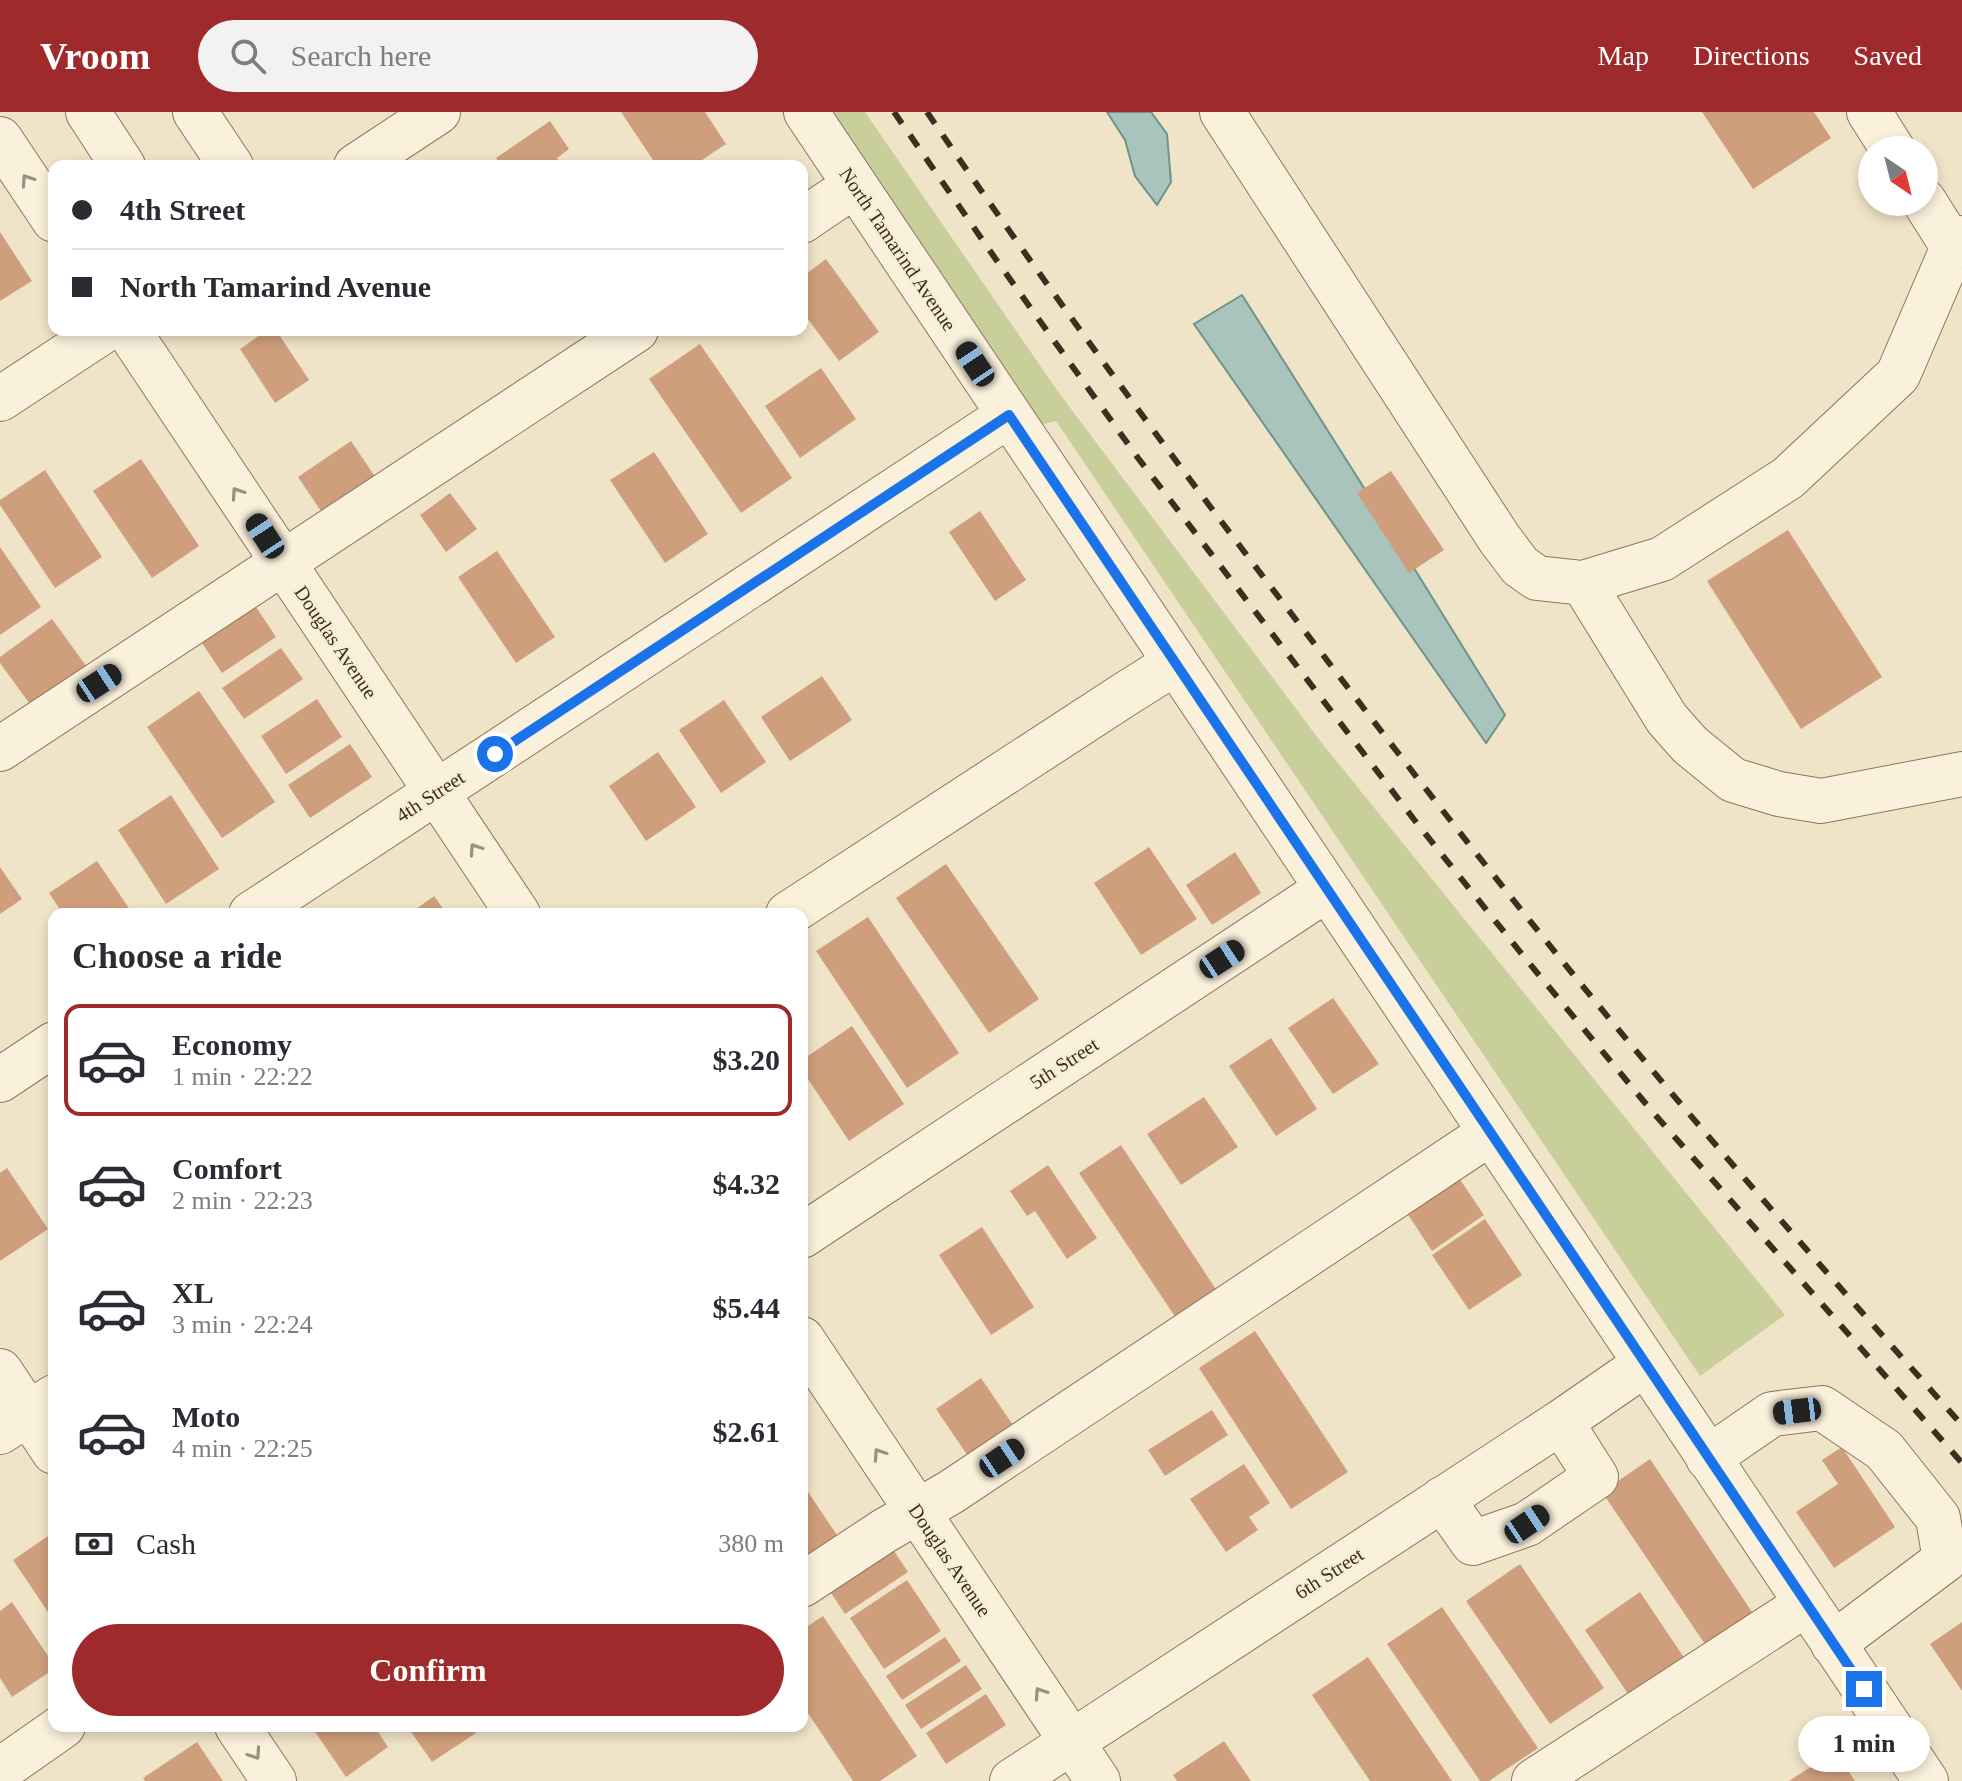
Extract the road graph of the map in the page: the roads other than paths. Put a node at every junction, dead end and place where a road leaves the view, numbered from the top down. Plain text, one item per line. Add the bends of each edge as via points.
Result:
1 (88, 112) edge
2 (195, 112) edge
3 (438, 112) edge
4 (806, 112) edge
5 (1222, 112) edge
6 (1869, 112) edge
7 (1884, 136) edge
8 (0, 139) edge
9 (119, 160) edge
10 (227, 160) edge
11 (365, 160) edge
12 (855, 185) junction
13 (48, 211) edge
14 (1936, 216) edge
15 (808, 217) edge
16 (1957, 242) edge
17 (96, 336) edge
18 (132, 336) edge
19 (627, 336) edge
20 (0, 399) edge
21 (1009, 415) junction
22 (283, 562) junction
23 (1583, 583) junction
24 (1175, 663) junction
25 (0, 749) edge
26 (1962, 774) edge
27 (437, 792) junction
28 (1327, 889) junction
29 (260, 908) edge
30 (514, 908) edge
31 (797, 908) edge
32 (48, 1048) edge
33 (0, 1080) edge
34 (1490, 1133) junction
35 (808, 1232) edge
36 (808, 1348) edge
37 (1645, 1364) junction
38 (0, 1371) edge
39 (27, 1414) edge
40 (1561, 1422) junction
41 (48, 1444) edge
42 (1708, 1458) junction
43 (1442, 1499) junction
44 (917, 1511) junction
45 (1954, 1564) edge
46 (808, 1581) edge
47 (1806, 1604) junction
48 (1833, 1644) junction
49 (54, 1732) edge
50 (241, 1732) edge
51 (1072, 1742) junction
52 (0, 1770) edge
53 (274, 1781) edge
54 (1012, 1781) edge
55 (1098, 1781) edge
56 (1534, 1781) edge
57 (1926, 1781) edge

1 - 9 street
2 - 10 street
3 - 11 street
4 - 12 street, North Tamarind Avenue
5 - 23 street via 1520,566 1537,578
6 - 7 street
13 -> 8 street
12 - 15 street
12 - 21 street, North Tamarind Avenue
14 - 16 street
16 - 23 street via 1898,375 1788,478 1662,559
17 - 20 street
22 -> 18 street, Douglas Avenue
19 - 22 street
21 - 24 street, North Tamarind Avenue
21 - 27 street, 4th Street
22 - 25 street
22 - 27 street, Douglas Avenue
23 - 26 street via 1667,719 1733,780 1821,801
24 - 28 street, North Tamarind Avenue
24 - 31 street
27 - 29 street, 4th Street
30 -> 27 street, Douglas Avenue
28 - 34 street, North Tamarind Avenue
28 - 35 street, 5th Street
32 - 33 street
34 - 37 street, North Tamarind Avenue
34 - 44 street
44 -> 36 street, Douglas Avenue
37 - 40 street, 6th Street
37 - 42 street, North Tamarind Avenue
38 - 39 street
39 - 41 street
40 - 43 street, 6th Street
40 - 43 street via 1596,1477 1527,1524 1473,1543
42 - 45 street via 1772,1414 1822,1408 1884,1450 1938,1518
42 - 47 street, North Tamarind Avenue
43 - 51 street, 6th Street
44 - 46 street
51 -> 44 street, Douglas Avenue
45 - 48 street
47 - 48 street, North Tamarind Avenue
47 - 56 street
48 - 57 street, North Tamarind Avenue
49 - 52 street
50 -> 53 street
51 - 54 street, 6th Street
51 - 55 street, Douglas Avenue

